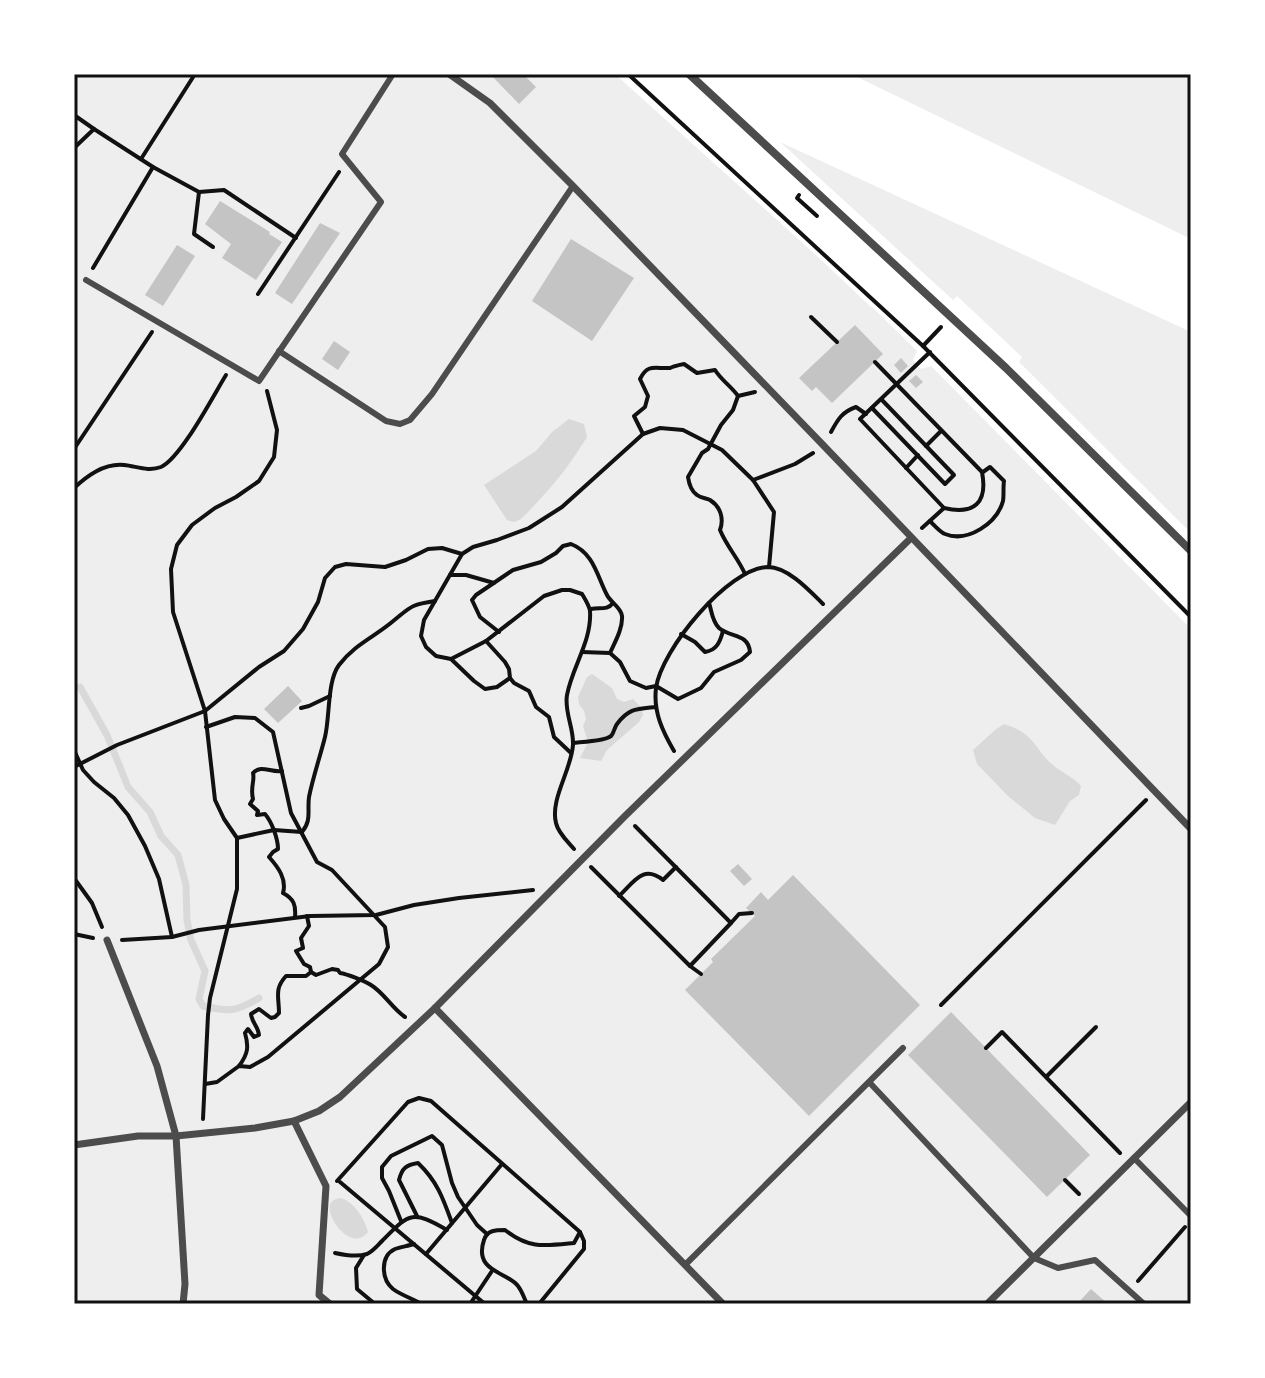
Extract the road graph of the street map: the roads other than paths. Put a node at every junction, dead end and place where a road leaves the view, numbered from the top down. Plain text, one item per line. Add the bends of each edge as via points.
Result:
1 (393, 74) edge
2 (449, 74) edge
3 (689, 74) edge
4 (573, 186) junction
5 (86, 280) road end
6 (279, 351) junction
7 (911, 538) junction
8 (1191, 551) edge
9 (1191, 829) edge
10 (107, 940) road end
11 (435, 1008) junction
12 (903, 1048) dead end
13 (870, 1083) junction
14 (1191, 1102) edge
15 (294, 1121) junction
16 (176, 1136) junction
17 (74, 1145) edge
18 (1132, 1161) junction
19 (1191, 1218) edge
20 (1034, 1258) junction
21 (686, 1264) junction
22 (718, 1302) edge
23 (183, 1304) edge
24 (330, 1304) edge
25 (987, 1304) edge
26 (1144, 1304) edge

1 - 6 lane via 342,154 381,202
2 - 4 street via 490,103
3 - 8 street via 997,360
4 - 6 lane via 410,420 386,421
4 - 7 street
5 - 6 lane via 259,381
7 - 9 street
7 - 11 street
10 - 16 street via 157,1066
11 - 15 street via 340,1097
11 - 21 street
12 - 13 lane
13 - 20 lane
13 - 21 lane
14 - 18 street
15 - 16 street
15 - 24 street via 326,1186 319,1295
16 - 17 street
16 - 23 street
18 - 19 lane
18 - 20 street
20 - 25 street
20 - 26 lane via 1058,1268 1095,1260
21 - 22 street

